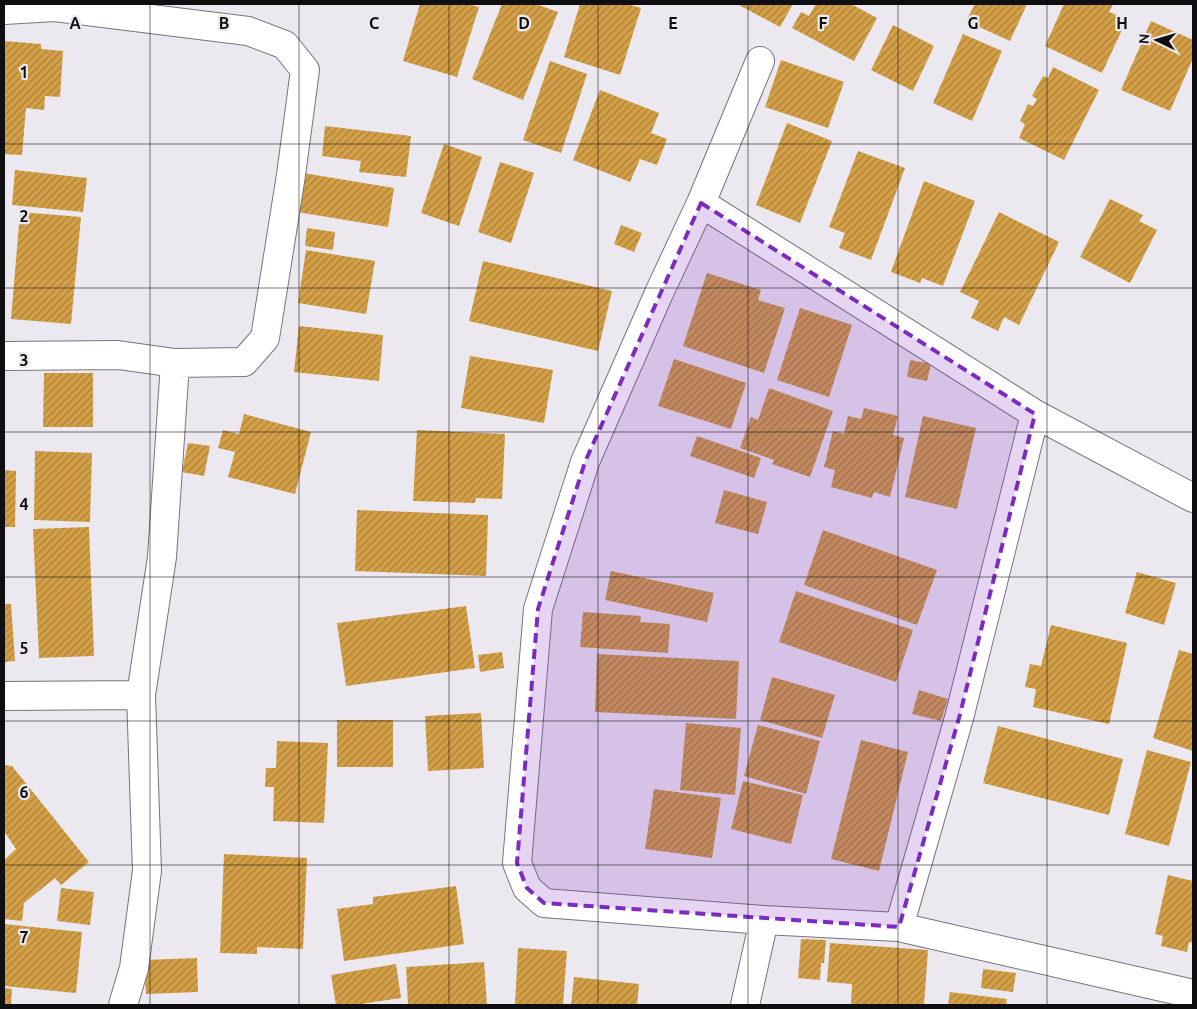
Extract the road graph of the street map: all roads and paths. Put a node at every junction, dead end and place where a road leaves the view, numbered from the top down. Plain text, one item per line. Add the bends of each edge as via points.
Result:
1 (4, 10) edge
2 (760, 61) dead end
3 (700, 203) junction
4 (4, 356) edge
5 (175, 363) junction
6 (1035, 414) junction
7 (1193, 498) edge
8 (140, 695) junction
9 (4, 696) edge
10 (764, 920) junction
11 (899, 926) junction
12 (1193, 994) edge
13 (123, 1005) edge
14 (745, 1005) edge

1 - 5 street via 56,7 248,31 285,45 305,70 265,338 244,362
2 - 3 street
3 - 6 street
3 - 10 street via 585,462 538,609 517,863 527,888 544,903
4 - 5 street via 118,355
5 - 8 street via 162,557
6 - 7 street
6 - 11 street via 959,718
8 - 9 street
8 - 13 street via 147,871 134,968
10 - 11 street
10 - 14 street
11 - 12 street

